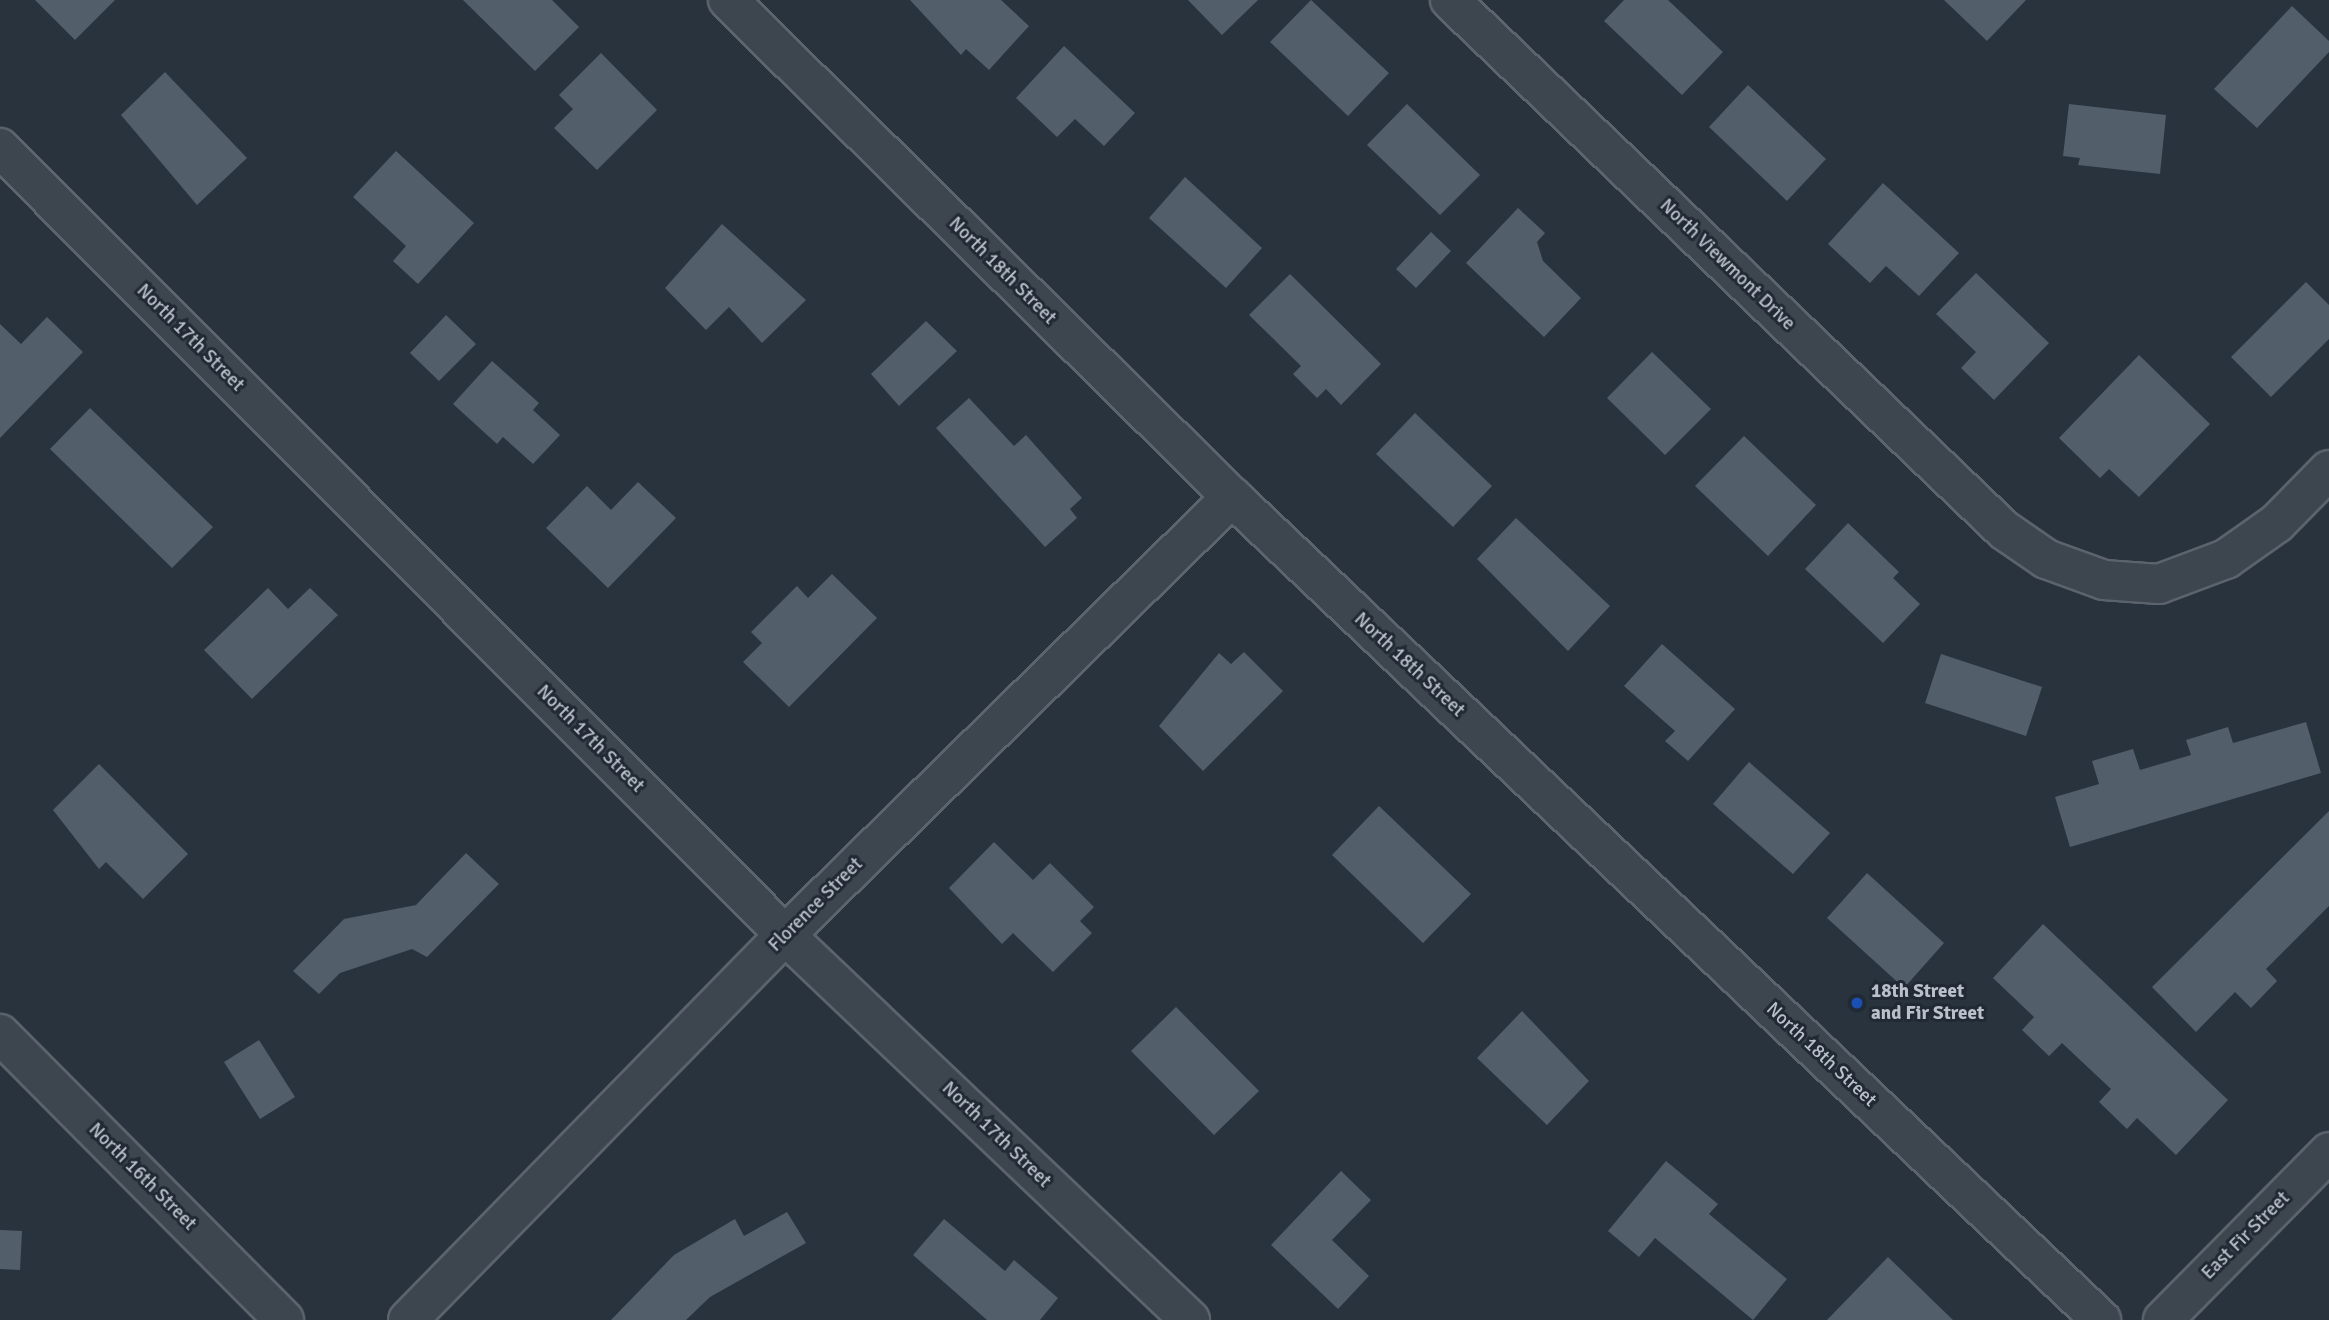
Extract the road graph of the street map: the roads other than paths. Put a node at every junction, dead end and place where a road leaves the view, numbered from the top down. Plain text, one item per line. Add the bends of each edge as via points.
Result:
1 (1450, 0) edge
2 (742, 5) edge
3 (0, 148) edge
4 (2329, 470) edge
5 (1232, 497) junction
6 (785, 935) junction
7 (0, 1034) edge
8 (2329, 1152) edge
9 (284, 1320) edge
10 (408, 1320) edge
11 (1190, 1320) edge
12 (2101, 1320) edge
13 (2163, 1320) edge

1 - 4 street, North Viewmont Drive via 2004,530 2046,558 2104,580 2159,584 2226,559 2277,523
2 - 5 street, North 18th Street
3 - 6 street, North 17th Street
5 - 6 street, Florence Street
5 - 12 street, North 18th Street
6 - 10 street, Florence Street
6 - 11 street, North 17th Street
7 - 9 street, North 16th Street
8 - 13 street, East Fir Street

